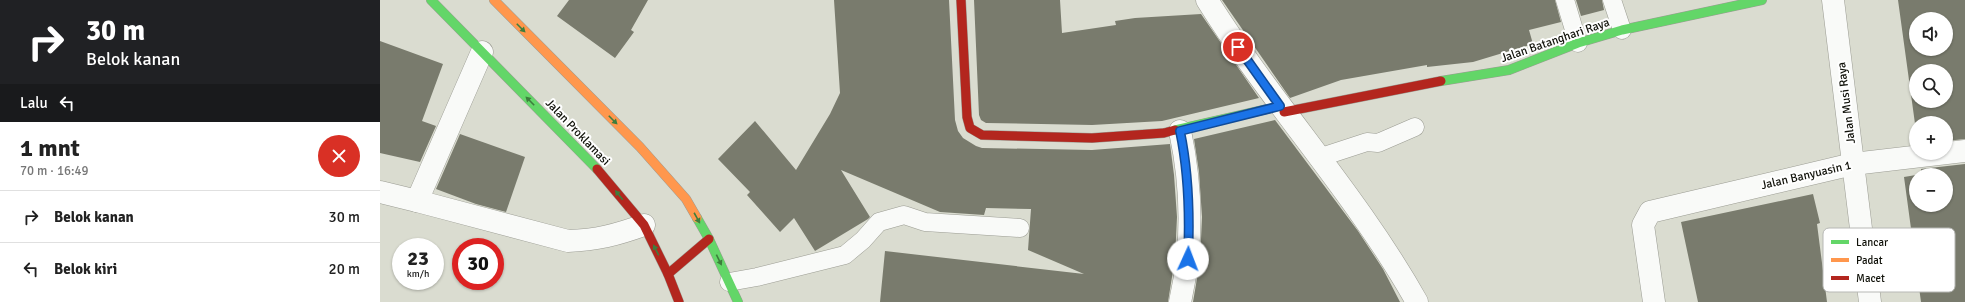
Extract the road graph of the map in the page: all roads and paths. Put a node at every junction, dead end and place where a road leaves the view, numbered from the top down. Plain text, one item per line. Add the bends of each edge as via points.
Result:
1 (430, 0) edge
2 (494, 0) edge
3 (961, 0) edge
4 (1207, 0) edge
5 (1565, 0) edge
6 (1612, 0) edge
7 (1762, 0) edge
8 (1833, 0) edge
9 (1622, 30) junction
10 (1578, 44) junction
11 (482, 52) junction
12 (1282, 109) junction
13 (1415, 127) dead end
14 (1180, 131) junction
15 (1965, 151) edge
16 (1318, 158) junction
17 (1853, 164) junction
18 (380, 192) edge
19 (417, 201) junction
20 (644, 225) junction
21 (1020, 228) dead end
22 (1861, 228) edge
23 (708, 239) junction
24 (668, 274) junction
25 (729, 282) junction
26 (1869, 292) edge
27 (679, 302) edge
28 (738, 302) edge
29 (1180, 302) edge
30 (1417, 302) edge
31 (1654, 302) edge
32 (1870, 302) edge

1 - 11 street, Jalan Proklamasi
2 -> 23 street via 640,147 686,199
3 - 14 street, Jalan Batanghari Raya via 967,117 970,128 982,135 1092,138
4 - 12 street
5 - 10 lane
6 - 9 lane
7 - 9 street, Jalan Batanghari Raya
8 - 17 street, Jalan Musi Raya
9 - 10 street, Jalan Batanghari Raya
10 - 12 street, Jalan Batanghari Raya via 1509,70
11 - 19 street
20 -> 11 street, Jalan Proklamasi via 602,174
12 - 14 street, Jalan Batanghari Raya
12 - 16 street
13 - 16 lane via 1378,143 1366,142
14 - 29 street via 1186,160 1190,210 1188,259
15 - 17 street, Jalan Banyuasin 1
16 - 30 street via 1377,236
17 - 22 street, Jalan Musi Raya
17 - 31 street, Jalan Banyuasin 1 via 1650,212 1643,225
18 - 19 street
19 - 20 street via 568,241 593,241
24 -> 20 street, Jalan Proklamasi
21 - 25 lane via 925,222 904,215 879,222 845,255
23 - 24 street
23 -> 25 street
24 - 27 street, Jalan Proklamasi
25 - 28 street
26 - 32 street, Jalan Musi Raya

